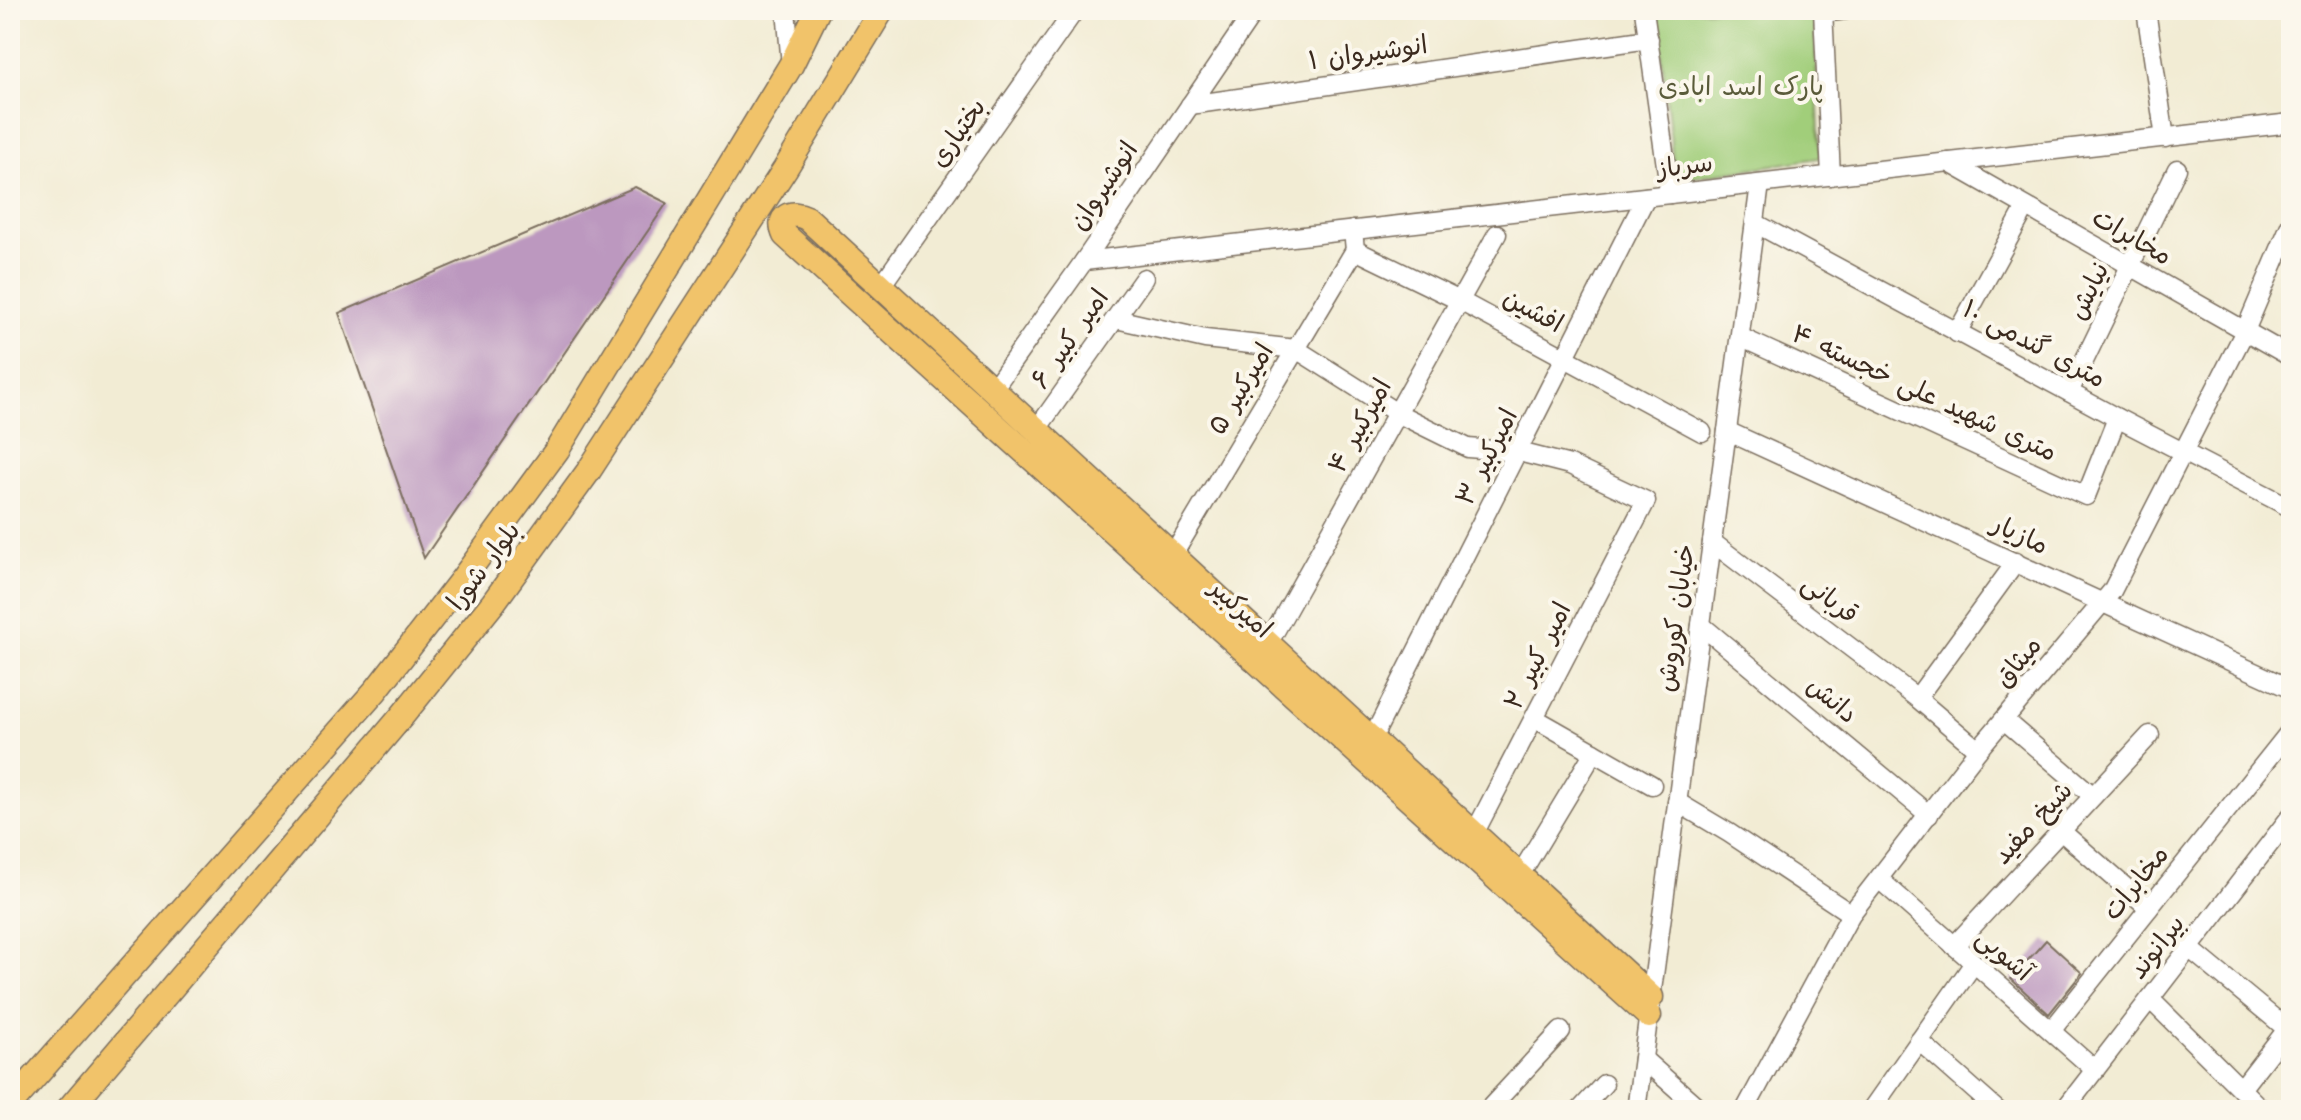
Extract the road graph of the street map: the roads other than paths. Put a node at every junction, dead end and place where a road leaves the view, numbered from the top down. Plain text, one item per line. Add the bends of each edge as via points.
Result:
1 (786, 10) edge
2 (818, 10) edge
3 (882, 10) edge
4 (1075, 10) edge
5 (1255, 10) edge
6 (1644, 10) edge
7 (1846, 10) edge
8 (2146, 10) edge
9 (1823, 11) edge
10 (1649, 39) junction
11 (791, 65) junction
12 (1190, 105) junction
13 (2291, 123) edge
14 (2165, 138) junction
15 (1948, 162) junction
16 (785, 169) junction
17 (2177, 169) dead end
18 (1831, 176) junction
19 (1760, 184) junction
20 (1670, 194) junction
21 (1646, 197) junction
22 (2026, 207) junction
23 (807, 218) junction
24 (1755, 223) junction
25 (2291, 223) edge
26 (1353, 230) junction
27 (1497, 234) dead end
28 (743, 235) junction
29 (796, 244) junction
30 (1355, 250) junction
31 (1084, 261) junction
32 (2130, 266) junction
33 (1144, 278) dead end
34 (881, 286) junction
35 (1460, 301) junction
36 (1116, 319) junction
37 (2245, 331) junction
38 (1957, 333) junction
39 (1740, 337) junction
40 (1296, 349) junction
41 (2291, 357) edge
42 (1566, 359) junction
43 (993, 389) junction
44 (2069, 392) junction
45 (1397, 413) junction
46 (2117, 418) junction
47 (1037, 429) junction
48 (1727, 431) junction
49 (1702, 432) dead end
50 (1519, 452) junction
51 (2183, 452) junction
52 (2291, 508) edge
53 (1712, 542) junction
54 (1173, 555) junction
55 (2016, 562) junction
56 (2102, 602) junction
57 (1701, 625) junction
58 (1268, 644) junction
59 (2291, 689) edge
60 (1917, 698) junction
61 (1536, 719) junction
62 (2004, 720) junction
63 (2291, 730) edge
64 (2150, 735) dead end
65 (1372, 739) junction
66 (1978, 750) junction
67 (1594, 752) junction
68 (1403, 780) junction
69 (1652, 785) dead end
70 (2093, 796) junction
71 (1677, 802) junction
72 (1929, 815) junction
73 (2291, 816) edge
74 (2061, 831) junction
75 (1474, 834) junction
76 (1520, 875) junction
77 (1879, 879) junction
78 (2149, 908) junction
79 (1851, 914) junction
80 (1954, 946) junction
81 (2189, 948) junction
82 (1974, 963) junction
83 (2150, 999) junction
84 (1650, 1006) junction
85 (2289, 1027) edge
86 (1561, 1031) dead end
87 (2051, 1031) junction
88 (1919, 1041) junction
89 (1643, 1059) junction
90 (2095, 1070) junction
91 (1604, 1084) dead end
92 (2241, 1089) junction
93 (17, 1103) edge
94 (2071, 1107) edge
95 (68, 1110) edge
96 (1488, 1110) edge
97 (1580, 1110) edge
98 (1636, 1110) edge
99 (1701, 1110) edge
100 (1745, 1110) edge
101 (1871, 1110) edge
102 (1997, 1110) edge
103 (2262, 1110) edge

1 - 11 street
2 - 11 main road, بلوار شورا
3 - 16 main road, بلوار شورا
4 - 34 street, بختیاری
5 - 12 street, انوشیروان
6 - 10 street
7 - 9 street
8 - 14 street
9 - 18 street
10 - 12 street, انوشیروان ۱
10 - 20 street
11 - 93 main road, بلوار شورا via 557,450 464,577 376,690
12 - 31 street, انوشیروان
13 - 14 street, سرباز
14 - 15 street, سرباز
15 - 18 street, سرباز
15 - 22 street, مخابرات
16 - 23 main road
16 - 28 main road, بلوار شورا
17 - 32 street, نیایش
18 - 19 street, سرباز
19 - 20 street, سرباز
19 - 24 street, خیابان کوروش
20 - 21 street, سرباز
21 - 26 street, سرباز
21 - 42 street, امیرکبیر ۳
22 - 32 street, مخابرات
22 - 38 street
23 - 29 main road via 797,213 783,220 785,235
23 - 34 main road, امیرکبیر
24 - 38 street, ۱۰ متری گندمی
24 - 39 street, خیابان کوروش
25 - 37 street, میثاق
26 - 30 street
26 - 31 street, سرباز
27 - 35 street, امیرکبیر ۴
28 - 29 main road
28 - 95 main road, بلوار شورا via 588,472 493,603
29 - 68 main road, امیرکبیر
30 - 35 street, افشین
30 - 40 street, امیرکبیر ۵
31 - 43 street, انوشیروان
32 - 37 street, مخابرات
32 - 44 street, نیایش
33 - 36 street, امیر کبیر ۶
34 - 43 main road, امیرکبیر
35 - 42 street, افشین
35 - 45 street, امیرکبیر ۴
36 - 40 street via 1205,339
36 - 47 street, امیر کبیر ۶
37 - 41 street, مخابرات
37 - 51 street, میثاق
38 - 44 street, ۱۰ متری گندمی
39 - 46 street, ۴ متری شهید علی خجسته via 2086,496
39 - 48 street, خیابان کوروش
40 - 45 street
40 - 54 street, امیرکبیر ۵
42 - 49 street, افشین
42 - 50 street, امیرکبیر ۳
43 - 47 main road, امیرکبیر
44 - 46 street, ۱۰ متری گندمی
45 - 50 street via 1468,448
45 - 58 street, امیرکبیر ۴
46 - 51 street, ۱۰ متری گندمی
47 - 54 main road, امیرکبیر
48 - 53 street, خیابان کوروش
48 - 55 street, مازیار
50 - 61 street, امیر کبیر ۲ via 1570,465 1646,501
50 - 65 street, امیرکبیر ۳
51 - 52 street, ۱۰ متری گندمی
51 - 56 street, میثاق
53 - 57 street, خیابان کوروش
53 - 60 street, قربانی
54 - 58 main road, امیرکبیر
55 - 56 street, مازیار
55 - 60 street
56 - 59 street, مازیار
56 - 62 street, میثاق
57 - 71 street, خیابان کوروش
57 - 72 street, دانش
58 - 65 main road, امیرکبیر
60 - 66 street, قربانی
61 - 67 street
61 - 75 street, امیر کبیر ۲
62 - 66 street, میثاق
62 - 70 street
63 - 78 street, مخابرات
64 - 70 street, شیخ مفید
65 - 68 main road, امیرکبیر
66 - 72 street, میثاق
67 - 69 street
67 - 76 street
68 - 75 main road, امیرکبیر
68 - 84 main road, امیرکبیر
70 - 74 street, شیخ مفید
71 - 79 street
71 - 84 street, خیابان کوروش
72 - 77 street, میثاق
73 - 81 street, بیرانوند
74 - 78 street
74 - 80 street, شیخ مفید
75 - 76 main road, امیرکبیر
76 - 84 main road, امیرکبیر
77 - 79 street, میثاق
77 - 80 street, آشوبی
78 - 87 street, مخابرات
79 - 100 street, میثاق
80 - 82 street, آشوبی
81 - 83 street, بیرانوند
81 - 85 street
82 - 87 street, آشوبی
82 - 88 street
83 - 90 street, بیرانوند
83 - 92 street
84 - 89 street, خیابان کوروش
85 - 92 street
86 - 96 street
87 - 90 street, آشوبی
88 - 101 street
88 - 102 street
89 - 98 street, خیابان کوروش
89 - 99 street
90 - 94 street, بیرانوند
91 - 97 street
92 - 103 street

